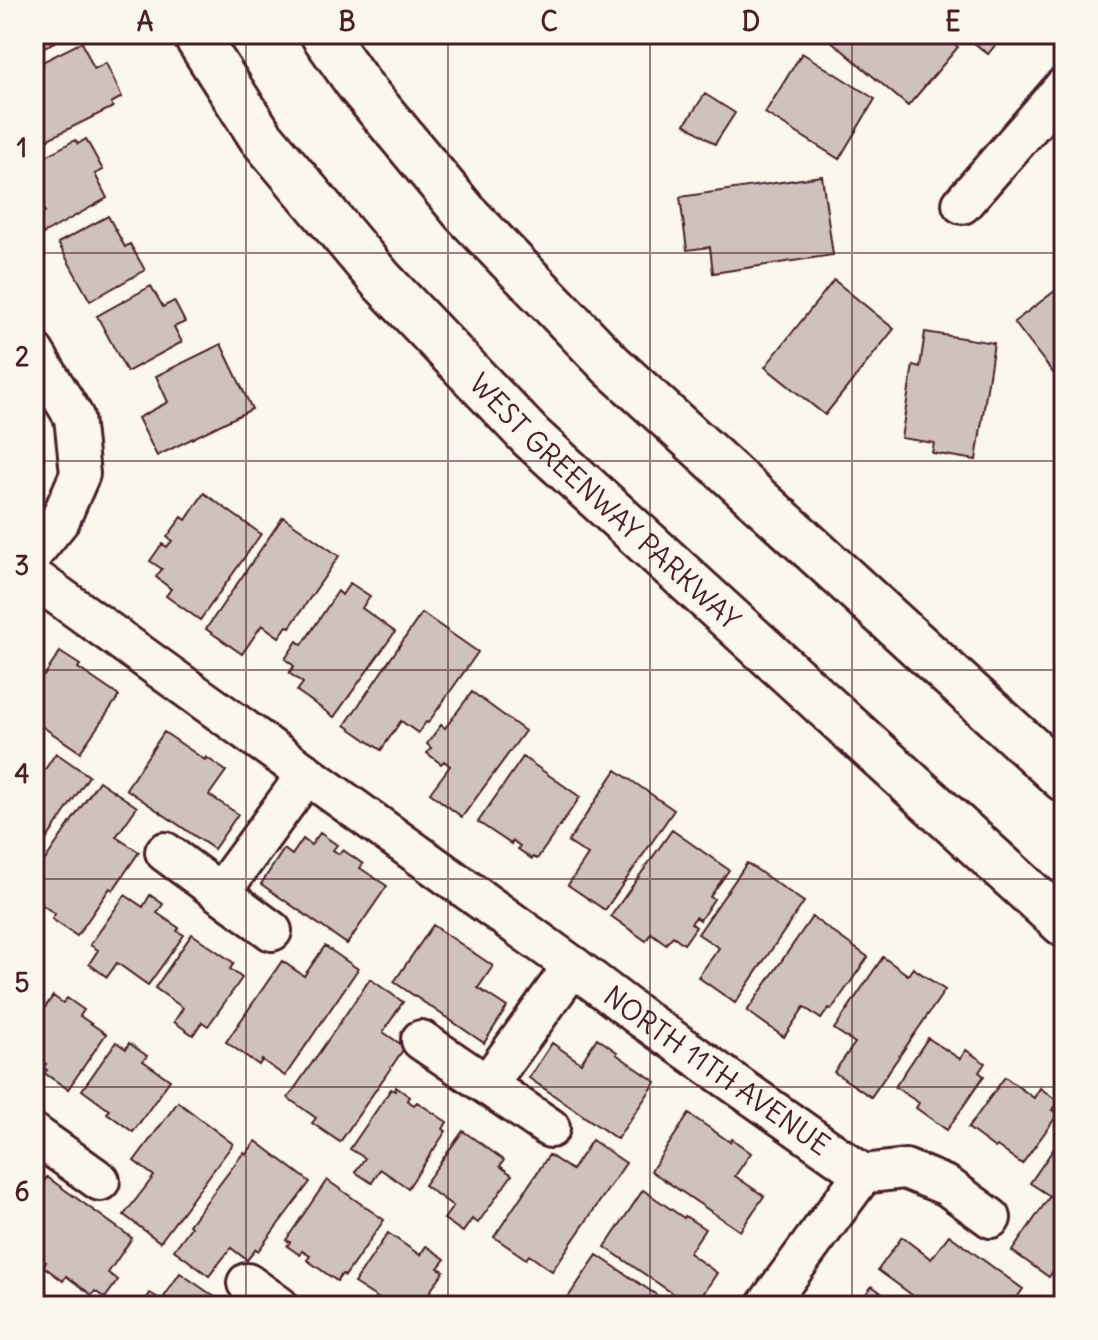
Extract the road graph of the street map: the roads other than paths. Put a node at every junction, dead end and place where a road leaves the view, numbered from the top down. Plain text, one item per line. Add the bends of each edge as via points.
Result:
1 (195, 34) edge
2 (323, 34) edge
3 (1064, 87) edge
4 (962, 204) dead end
5 (34, 352) edge
6 (35, 574) edge
7 (307, 774) junction
8 (1064, 779) edge
9 (165, 852) dead end
10 (220, 893) junction
11 (1064, 924) edge
12 (272, 931) dead end
13 (573, 966) junction
14 (421, 1040) dead end
15 (487, 1085) junction
16 (550, 1128) dead end
17 (37, 1143) edge
18 (863, 1174) junction
19 (100, 1181) dead end
20 (991, 1218) dead end
21 (247, 1283) dead end
22 (279, 1306) edge
23 (766, 1306) edge

1 - 11 main road, WEST GREENWAY PARKWAY via 261,137 381,280 521,426
2 - 8 main road via 465,213 611,365
3 - 4 street
5 - 6 street, NORTH 11TH AVENUE via 74,417 80,474
6 - 7 street, NORTH 11TH AVENUE
7 - 10 street
7 - 13 street, NORTH 11TH AVENUE
9 - 10 street
10 - 12 street
13 - 15 street
13 - 18 street, NORTH 11TH AVENUE
14 - 15 street
15 - 16 street
17 - 19 street
18 - 20 street via 905,1169 947,1186
18 - 23 street
21 - 22 street

